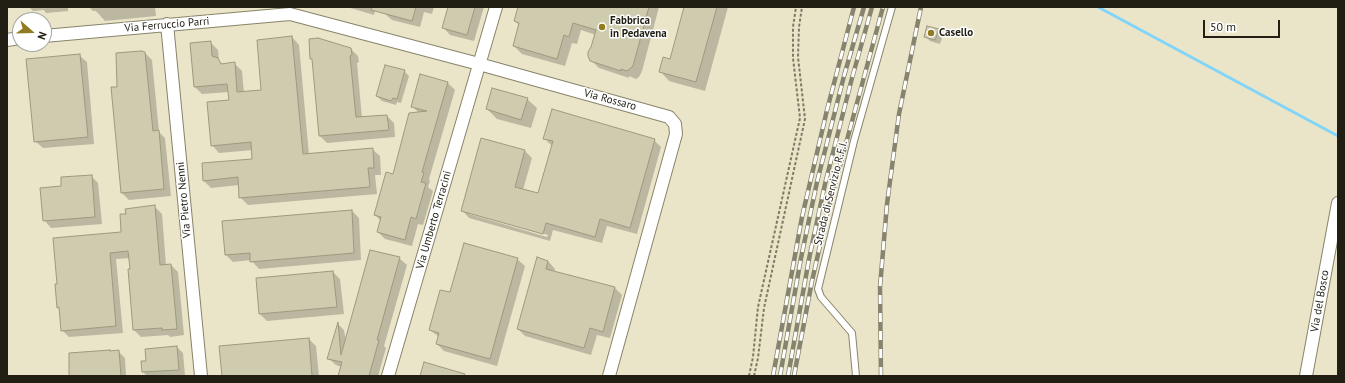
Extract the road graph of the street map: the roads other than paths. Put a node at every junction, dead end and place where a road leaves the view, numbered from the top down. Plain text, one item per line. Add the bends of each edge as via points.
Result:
1 (496, 7) edge
2 (892, 7) edge
3 (289, 11) edge
4 (167, 24) junction
5 (52, 35) edge
6 (479, 64) junction
7 (1338, 203) edge
8 (201, 376) edge
9 (388, 376) edge
10 (609, 376) edge
11 (856, 376) edge
12 (1306, 376) edge

1 - 6 street, Via Umberto Terracini
2 - 11 lane, Strada di Servizio R.F.I. via 854,141 818,289 852,333
3 - 4 street, Via Ferruccio Parri
3 - 6 street, Via Rossaro
4 - 5 street, Via Ferruccio Parri
4 - 8 street, Via Pietro Nenni
6 - 9 street, Via Umberto Terracini
6 - 10 street, Via Rossaro via 661,114 672,119 675,124 677,130 674,144
7 - 12 street, Via del Bosco

